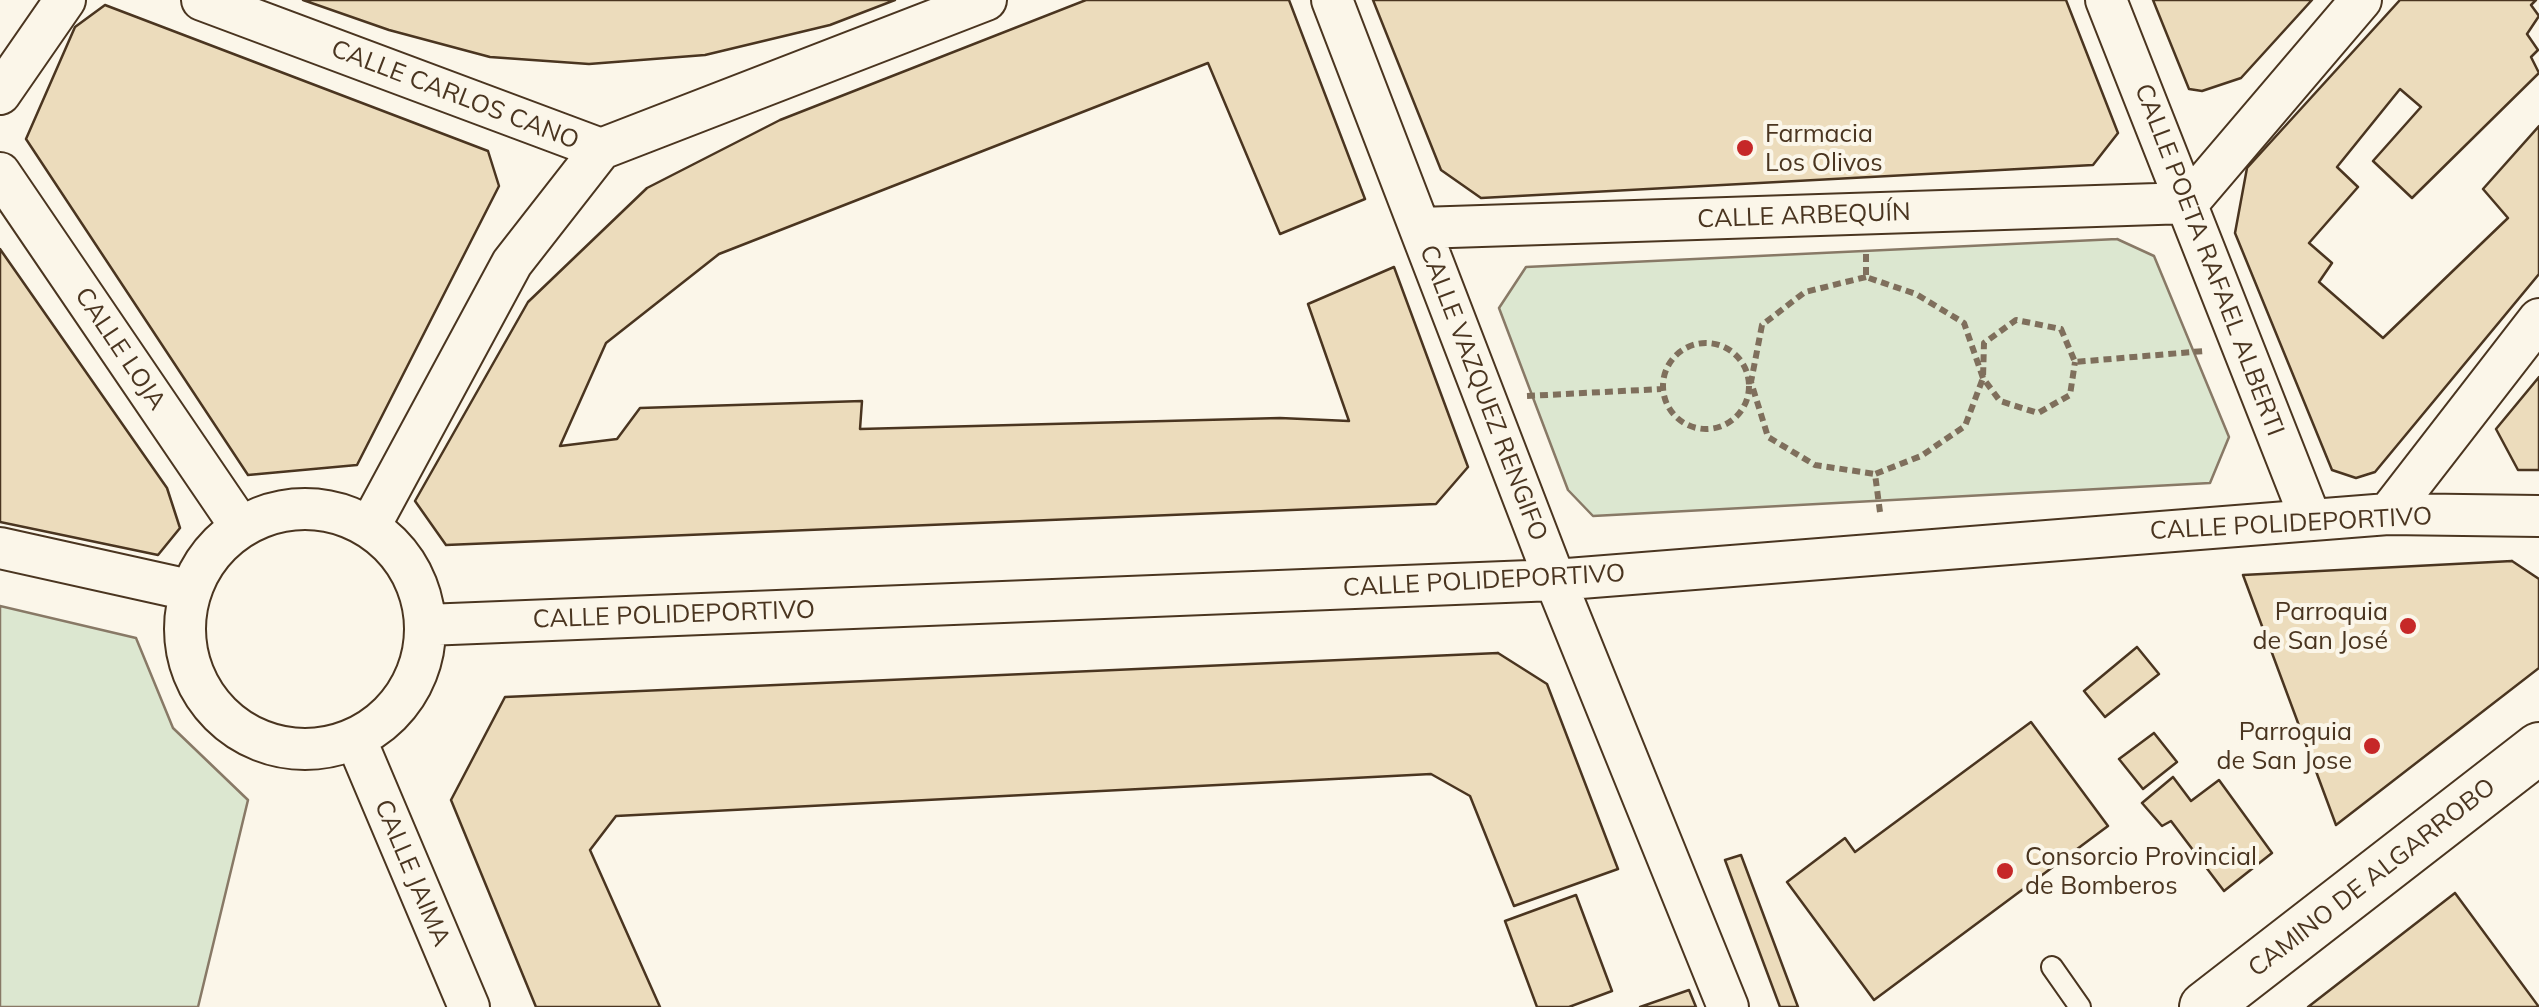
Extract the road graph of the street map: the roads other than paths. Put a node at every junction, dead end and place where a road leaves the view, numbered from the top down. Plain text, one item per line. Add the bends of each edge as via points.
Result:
1 (64, 0) edge
2 (202, 0) edge
3 (986, 0) edge
4 (1332, 0) edge
5 (2106, 0) edge
6 (2362, 0) edge
7 (0, 94) edge
8 (601, 149) junction
9 (0, 173) edge
10 (2188, 203) junction
11 (14, 210) edge
12 (1420, 228) junction
13 (2539, 318) edge
14 (2388, 514) junction
15 (2539, 516) edge
16 (2311, 520) junction
17 (240, 526) junction
18 (370, 526) junction
19 (0, 548) edge
20 (1555, 580) junction
21 (189, 590) junction
22 (426, 625) junction
23 (356, 740) junction
24 (2539, 748) edge
25 (2052, 967) dead end
26 (469, 1007) edge
27 (1728, 1007) edge
28 (2080, 1007) edge
29 (2204, 1007) edge

1 - 7 street
2 - 8 street, CALLE CARLOS CANO
3 - 8 street, CALLE CARLOS CANO
4 - 12 street, CALLE VAZQUEZ RENGIFO
5 - 10 street, CALLE POETA RAFAEL ALBERTI
6 - 10 street
8 - 18 street via 512,262
9 - 11 street, CALLE LOJA
10 - 12 street, CALLE ARBEQUÍN
10 - 16 street, CALLE POETA RAFAEL ALBERTI
11 - 17 street, CALLE LOJA
12 - 20 street, CALLE VAZQUEZ RENGIFO
13 - 14 street
14 - 15 street, CALLE POLIDEPORTIVO
14 - 16 street, CALLE POLIDEPORTIVO
16 - 20 street, CALLE POLIDEPORTIVO
17 - 18 street via 282,509 327,509
17 - 21 street via 209,553
18 - 22 street via 399,552 418,587
19 - 21 street
20 - 22 street, CALLE POLIDEPORTIVO
20 - 27 street, CALLE VAZQUEZ RENGIFO
21 - 23 street via 184,636 195,682 224,720 264,744 310,750
22 - 23 street via 418,672 394,712
23 - 26 street, CALLE JAIMA
24 - 29 street, CAMINO DE ALGARROBO
25 - 28 lane

